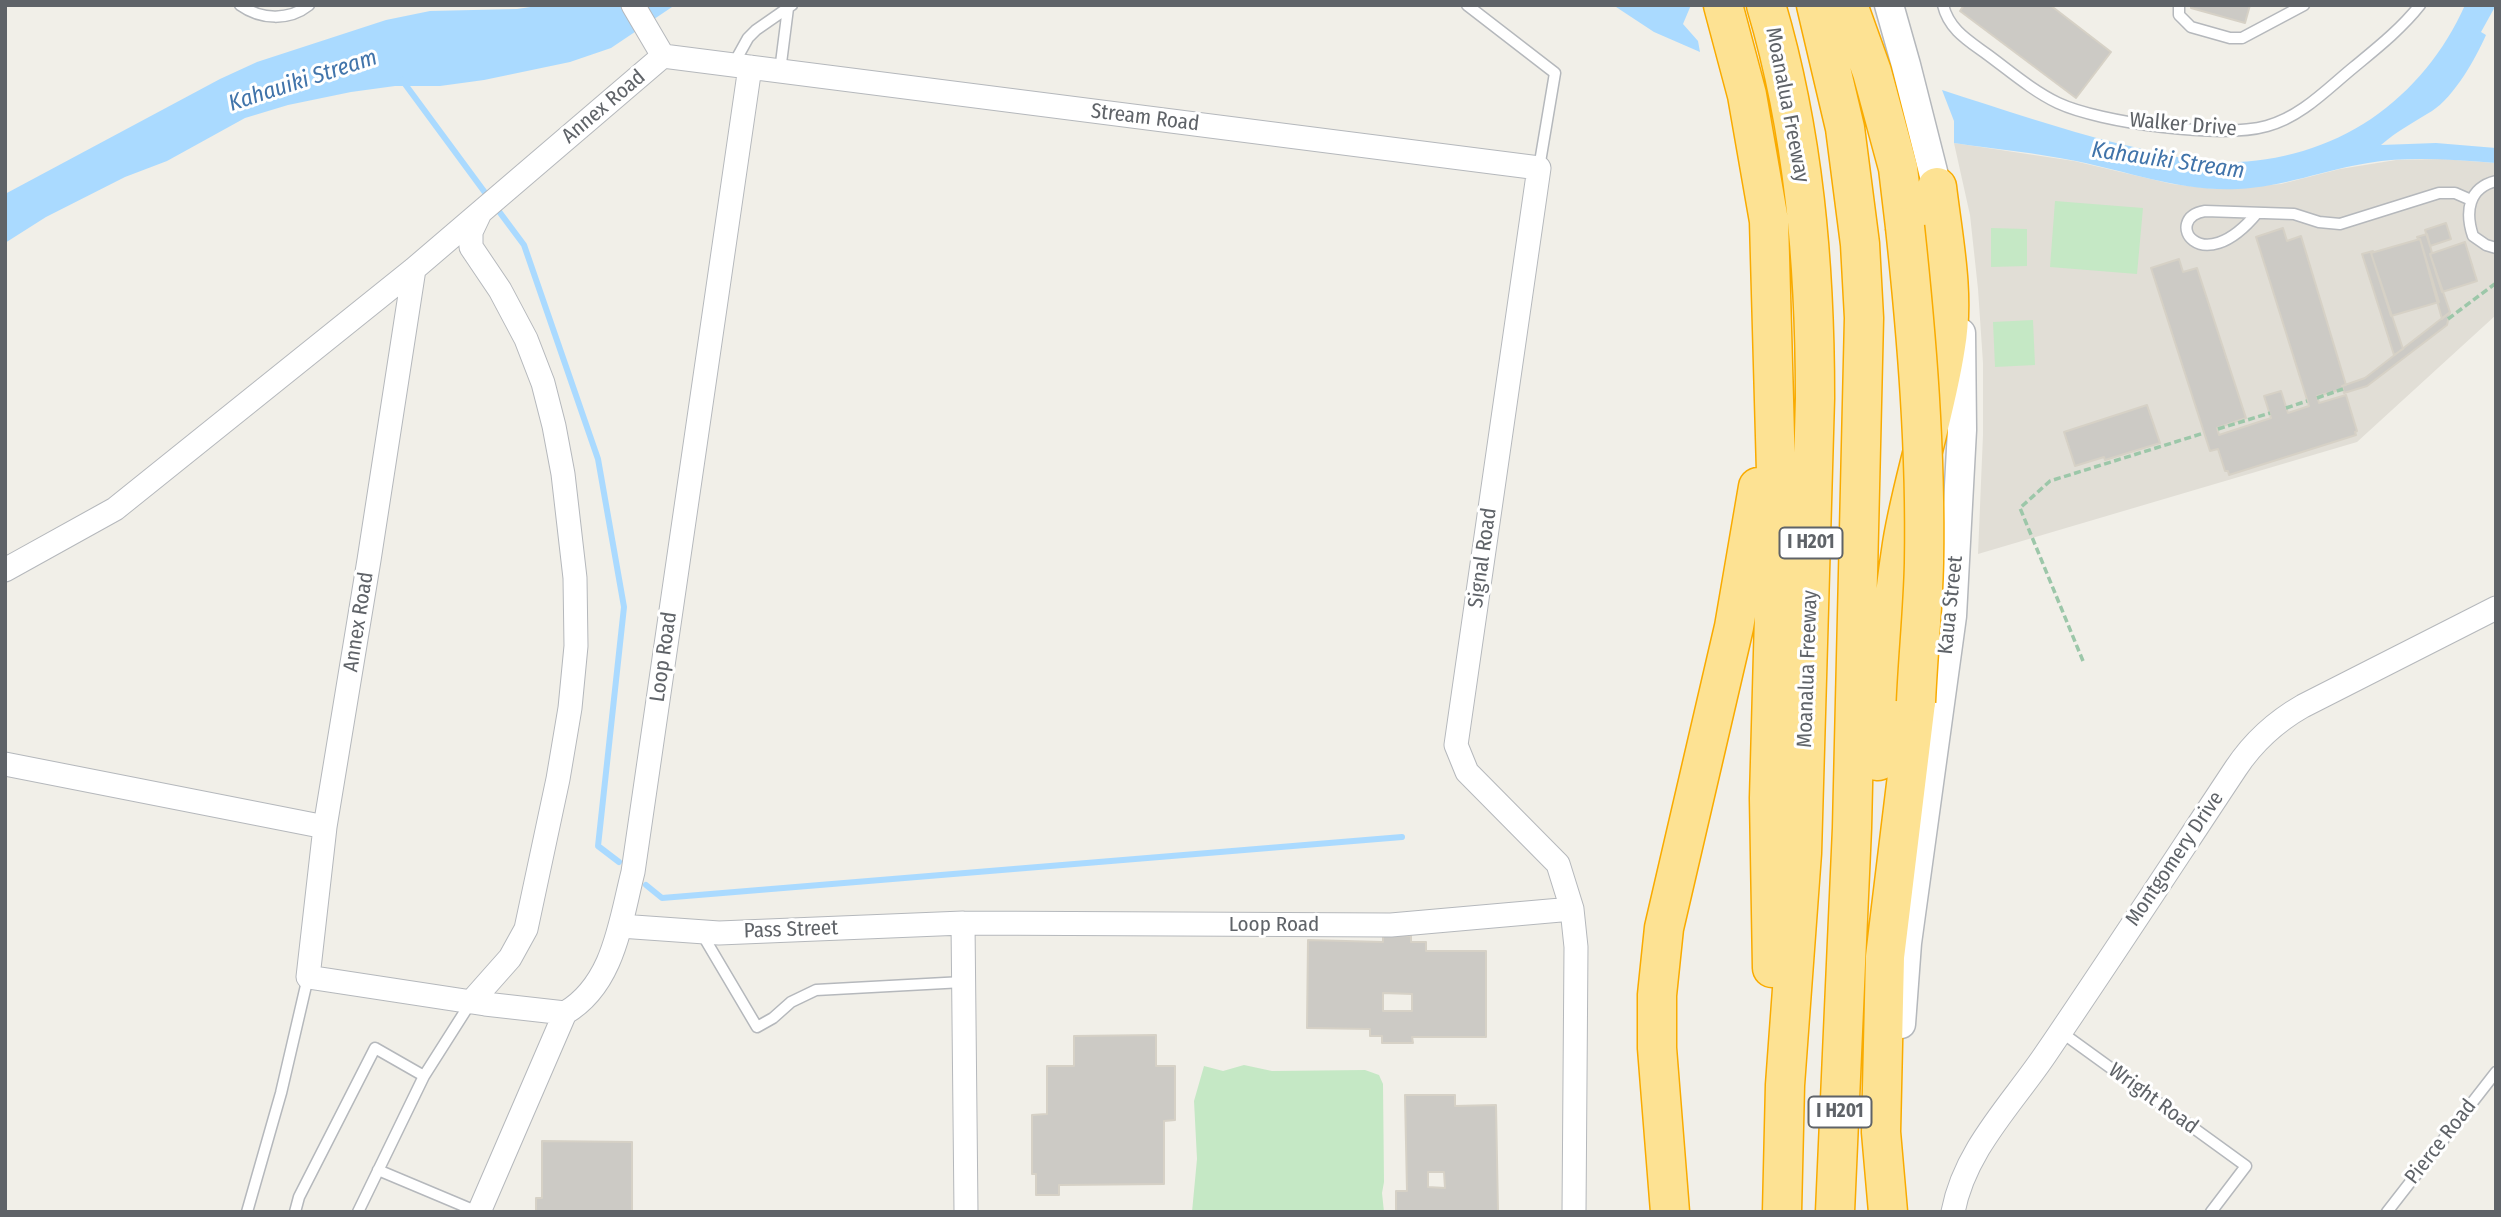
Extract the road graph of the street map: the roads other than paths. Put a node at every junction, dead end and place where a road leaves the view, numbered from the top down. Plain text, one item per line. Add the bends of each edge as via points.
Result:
1 (240, 5) edge
2 (309, 5) edge
3 (634, 5) edge
4 (1467, 5) edge
5 (1723, 5) edge
6 (1766, 5) edge
7 (1816, 5) edge
8 (1848, 5) edge
9 (1889, 5) edge
10 (1943, 5) edge
11 (2179, 5) edge
12 (2304, 5) edge
13 (2420, 5) edge
14 (790, 7) edge
15 (663, 56) junction
16 (741, 66) junction
17 (780, 71) junction
18 (1539, 168) junction
19 (2496, 181) edge
20 (1937, 187) junction
21 (2471, 200) junction
22 (482, 211) junction
23 (2257, 213) junction
24 (2496, 248) edge
25 (414, 269) junction
26 (1774, 371) junction
27 (5, 570) edge
28 (2496, 608) edge
29 (5, 764) edge
30 (325, 827) junction
31 (1572, 909) junction
32 (963, 923) junction
33 (620, 926) junction
34 (701, 932) junction
35 (308, 977) junction
36 (963, 982) junction
37 (471, 1002) junction
38 (565, 1013) junction
39 (1845, 1013) junction
40 (2060, 1032) junction
41 (2496, 1072) edge
42 (424, 1076) junction
43 (1785, 1085) junction
44 (378, 1170) junction
45 (247, 1212) edge
46 (295, 1212) edge
47 (358, 1212) edge
48 (479, 1212) edge
49 (966, 1212) edge
50 (1574, 1212) edge
51 (1670, 1212) edge
52 (1782, 1212) edge
53 (1835, 1212) edge
54 (1890, 1212) edge
55 (1954, 1212) edge
56 (2211, 1212) edge
57 (2387, 1212) edge

1 - 2 lane via 259,15 282,17
3 - 15 street
4 - 18 lane via 1555,73
5 - 26 highway via 1747,95 1769,221
6 - 43 highway, Moanalua Freeway / I H201 via 1792,111 1803,181 1815,324 1802,853
7 - 39 highway, I H201 via 1845,128 1864,318
8 - 54 highway, bridge via 1898,168 1922,427 1924,564 1916,702 1885,957 1881,1132
9 - 20 street, Kaua Street
10 - 13 lane, Walker Drive via 1962,37 2039,92 2070,108 2152,124 2238,131 2268,126 2297,113 2388,38
11 - 12 lane via 2185,24 2230,38 2247,37
14 - 16 lane via 748,38
14 - 17 lane
15 - 16 street, Annex Road
15 - 22 street, Annex Road
16 - 17 street, Stream Road
16 - 33 street, Loop Road via 633,872
17 - 18 street, Stream Road
18 - 31 street, Signal Road via 1456,745 1467,772 1558,864
19 - 21 lane via 2484,185
20 - 39 highway via 1947,269 1947,344 1902,542 1871,840
20 - 54 street, Kaua Street via 1961,303 1959,516 1952,616 1907,943
21 - 23 lane via 2439,193 2340,224 2294,214
21 - 24 lane via 2468,213 2473,236
22 - 25 street, Annex Road
22 - 37 street via 471,232 471,247 526,339 554,426 575,578 576,634 558,779 526,929 510,958
23 - 23 lane via 2199,212 2188,223 2188,234 2207,246 2234,236
25 - 27 street, Annex Road via 115,509
25 - 30 street, Annex Road
26 - 43 highway via 1777,508 1769,798 1771,954
26 - 51 highway via 1734,627 1664,928 1657,1048
28 - 40 street, Montgomery Drive via 2303,706 2269,729 2245,754
29 - 30 street
30 - 35 street, Annex Road
31 - 32 street, Loop Road via 1391,925
31 - 50 street via 1576,947
32 - 34 street, Pass Street
32 - 36 street
33 - 34 street, Pass Street
33 - 38 street, Loop Road via 597,985
34 - 36 lane via 757,1027 790,1002 816,990
35 - 37 street
35 - 45 lane
36 - 49 street
37 - 38 street
37 - 42 lane
38 - 48 street, Loop Road
39 - 53 highway, I H201
40 - 55 street, Montgomery Drive via 1981,1144 1961,1184
40 - 56 lane, Wright Road via 2246,1166
41 - 57 lane, Pierce Road
42 - 44 lane
42 - 46 lane via 374,1048
43 - 52 highway, Moanalua Freeway / I H201
44 - 47 lane
44 - 48 lane

